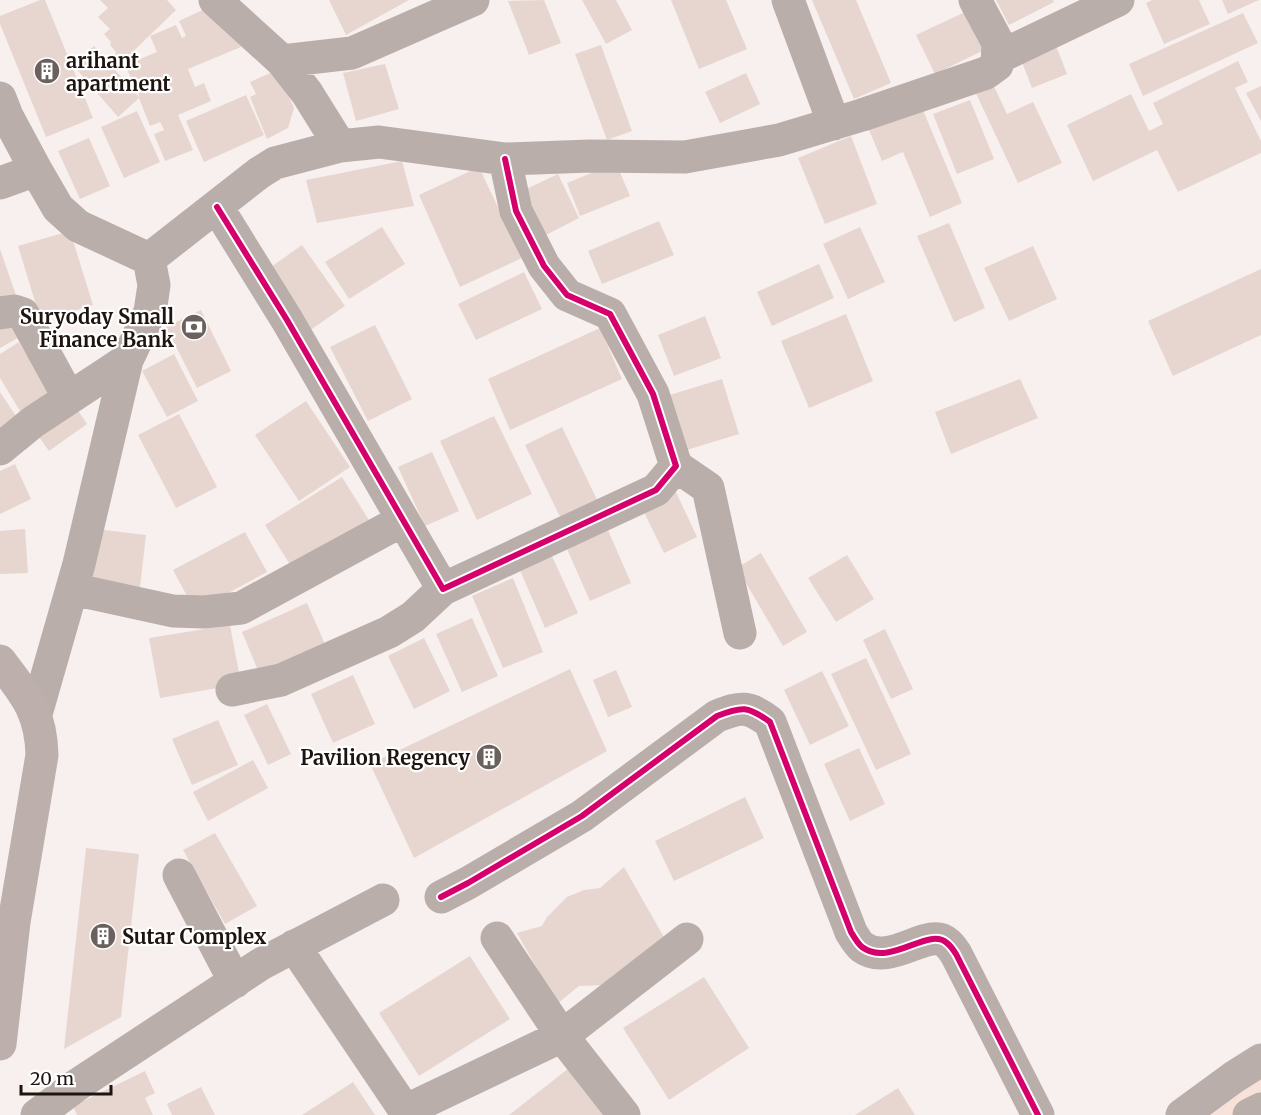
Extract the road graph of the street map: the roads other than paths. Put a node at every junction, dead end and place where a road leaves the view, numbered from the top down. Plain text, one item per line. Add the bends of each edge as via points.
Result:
1 (215, 0) edge
2 (474, 0) edge
3 (788, 0) edge
4 (975, 0) edge
5 (1118, 0) edge
6 (999, 57) junction
7 (282, 62) junction
8 (0, 98) edge
9 (834, 124) junction
10 (340, 146) junction
11 (505, 159) junction
12 (36, 170) junction
13 (0, 183) edge
14 (217, 207) junction
15 (149, 259) junction
16 (0, 313) edge
17 (127, 360) junction
18 (69, 398) junction
19 (0, 449) edge
20 (676, 466) junction
21 (403, 520) junction
22 (72, 589) junction
23 (443, 589) junction
24 (740, 633) dead end
25 (0, 661) edge
26 (232, 690) dead end
27 (36, 714) junction
28 (179, 875) dead end
29 (441, 897) dead end
30 (383, 900) dead end
31 (7, 920) edge
32 (497, 938) dead end
33 (687, 939) dead end
34 (294, 946) junction
35 (235, 982) junction
36 (562, 1036) junction
37 (0, 1044) edge
38 (1261, 1060) edge
39 (1261, 1109) edge
40 (407, 1113) edge
41 (37, 1115) edge
42 (624, 1115) edge
43 (1038, 1115) edge
44 (1182, 1115) edge
45 (1249, 1115) edge

1 - 7 street
2 - 7 street via 352,53
3 - 9 street
4 - 6 street via 998,43
5 - 6 street
6 - 9 street via 997,66 986,73
7 - 10 street
8 - 12 street
9 - 11 street via 779,140 685,157
10 - 11 street via 379,142
10 - 14 street via 275,164
11 - 20 street via 516,211 544,266 567,295 610,314 653,394
12 - 13 street
12 - 15 street via 58,208 78,226
14 - 15 street
14 - 21 street
15 - 17 street via 154,285 150,312
16 - 18 street via 23,314
17 - 18 street
17 - 22 street
18 - 19 street
20 - 23 street via 656,490
20 - 24 street via 708,488
21 - 22 street via 241,608 173,611
21 - 23 street
22 - 27 street
23 - 26 street via 413,617 389,632 281,680
25 - 27 main road
27 - 31 main road via 42,754
28 - 35 street
29 - 43 street via 582,816 717,716 738,707 755,710 770,722 851,932 861,946 875,954 888,954 936,938 946,942 956,954
30 - 34 street
31 - 37 main road
32 - 36 street
33 - 36 street
34 - 35 street
34 - 40 street
35 - 41 street
36 - 40 street
36 - 42 street
38 - 44 street
39 - 45 street

